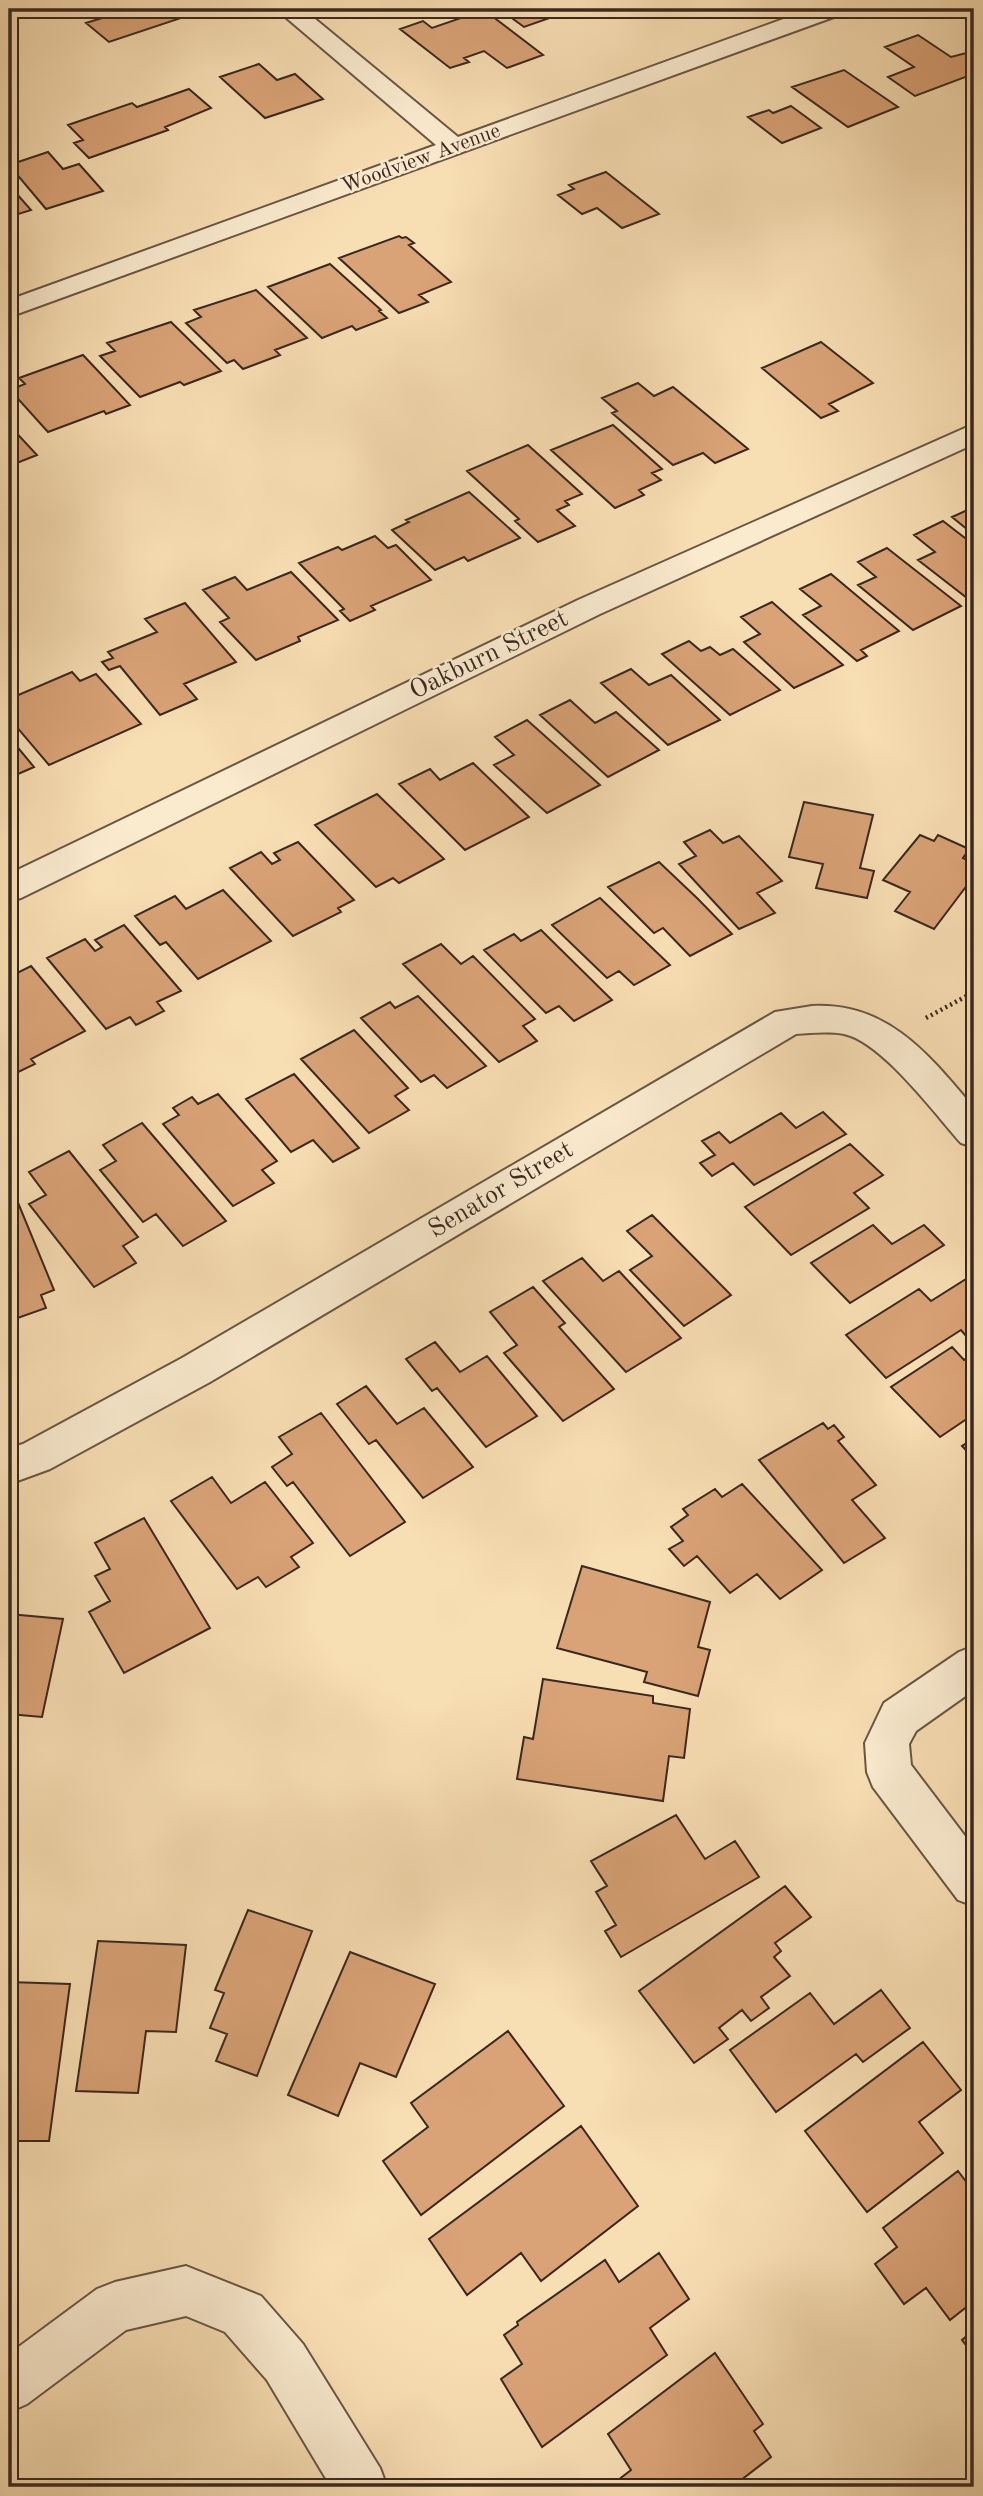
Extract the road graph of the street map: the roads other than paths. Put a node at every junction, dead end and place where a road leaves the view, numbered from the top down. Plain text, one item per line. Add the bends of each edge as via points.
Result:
1 (288, 9) edge
2 (832, 9) edge
3 (454, 147) junction
4 (9, 309) edge
5 (974, 432) edge
6 (9, 889) edge
7 (974, 1133) edge
8 (9, 1466) edge
9 (974, 1666) edge
10 (974, 1884) edge
11 (9, 2386) edge
12 (360, 2487) edge

1 - 3 street
2 - 3 street, Woodview Avenue
3 - 4 street, Woodview Avenue
5 - 6 street, Oakburn Street via 589,607
7 - 8 street, Senator Street via 888,1040 854,1022 815,1018 788,1022 196,1370 36,1457
9 - 10 street via 900,1717 887,1742 889,1772
11 - 12 street via 115,2306 186,2291 243,2314 285,2362

